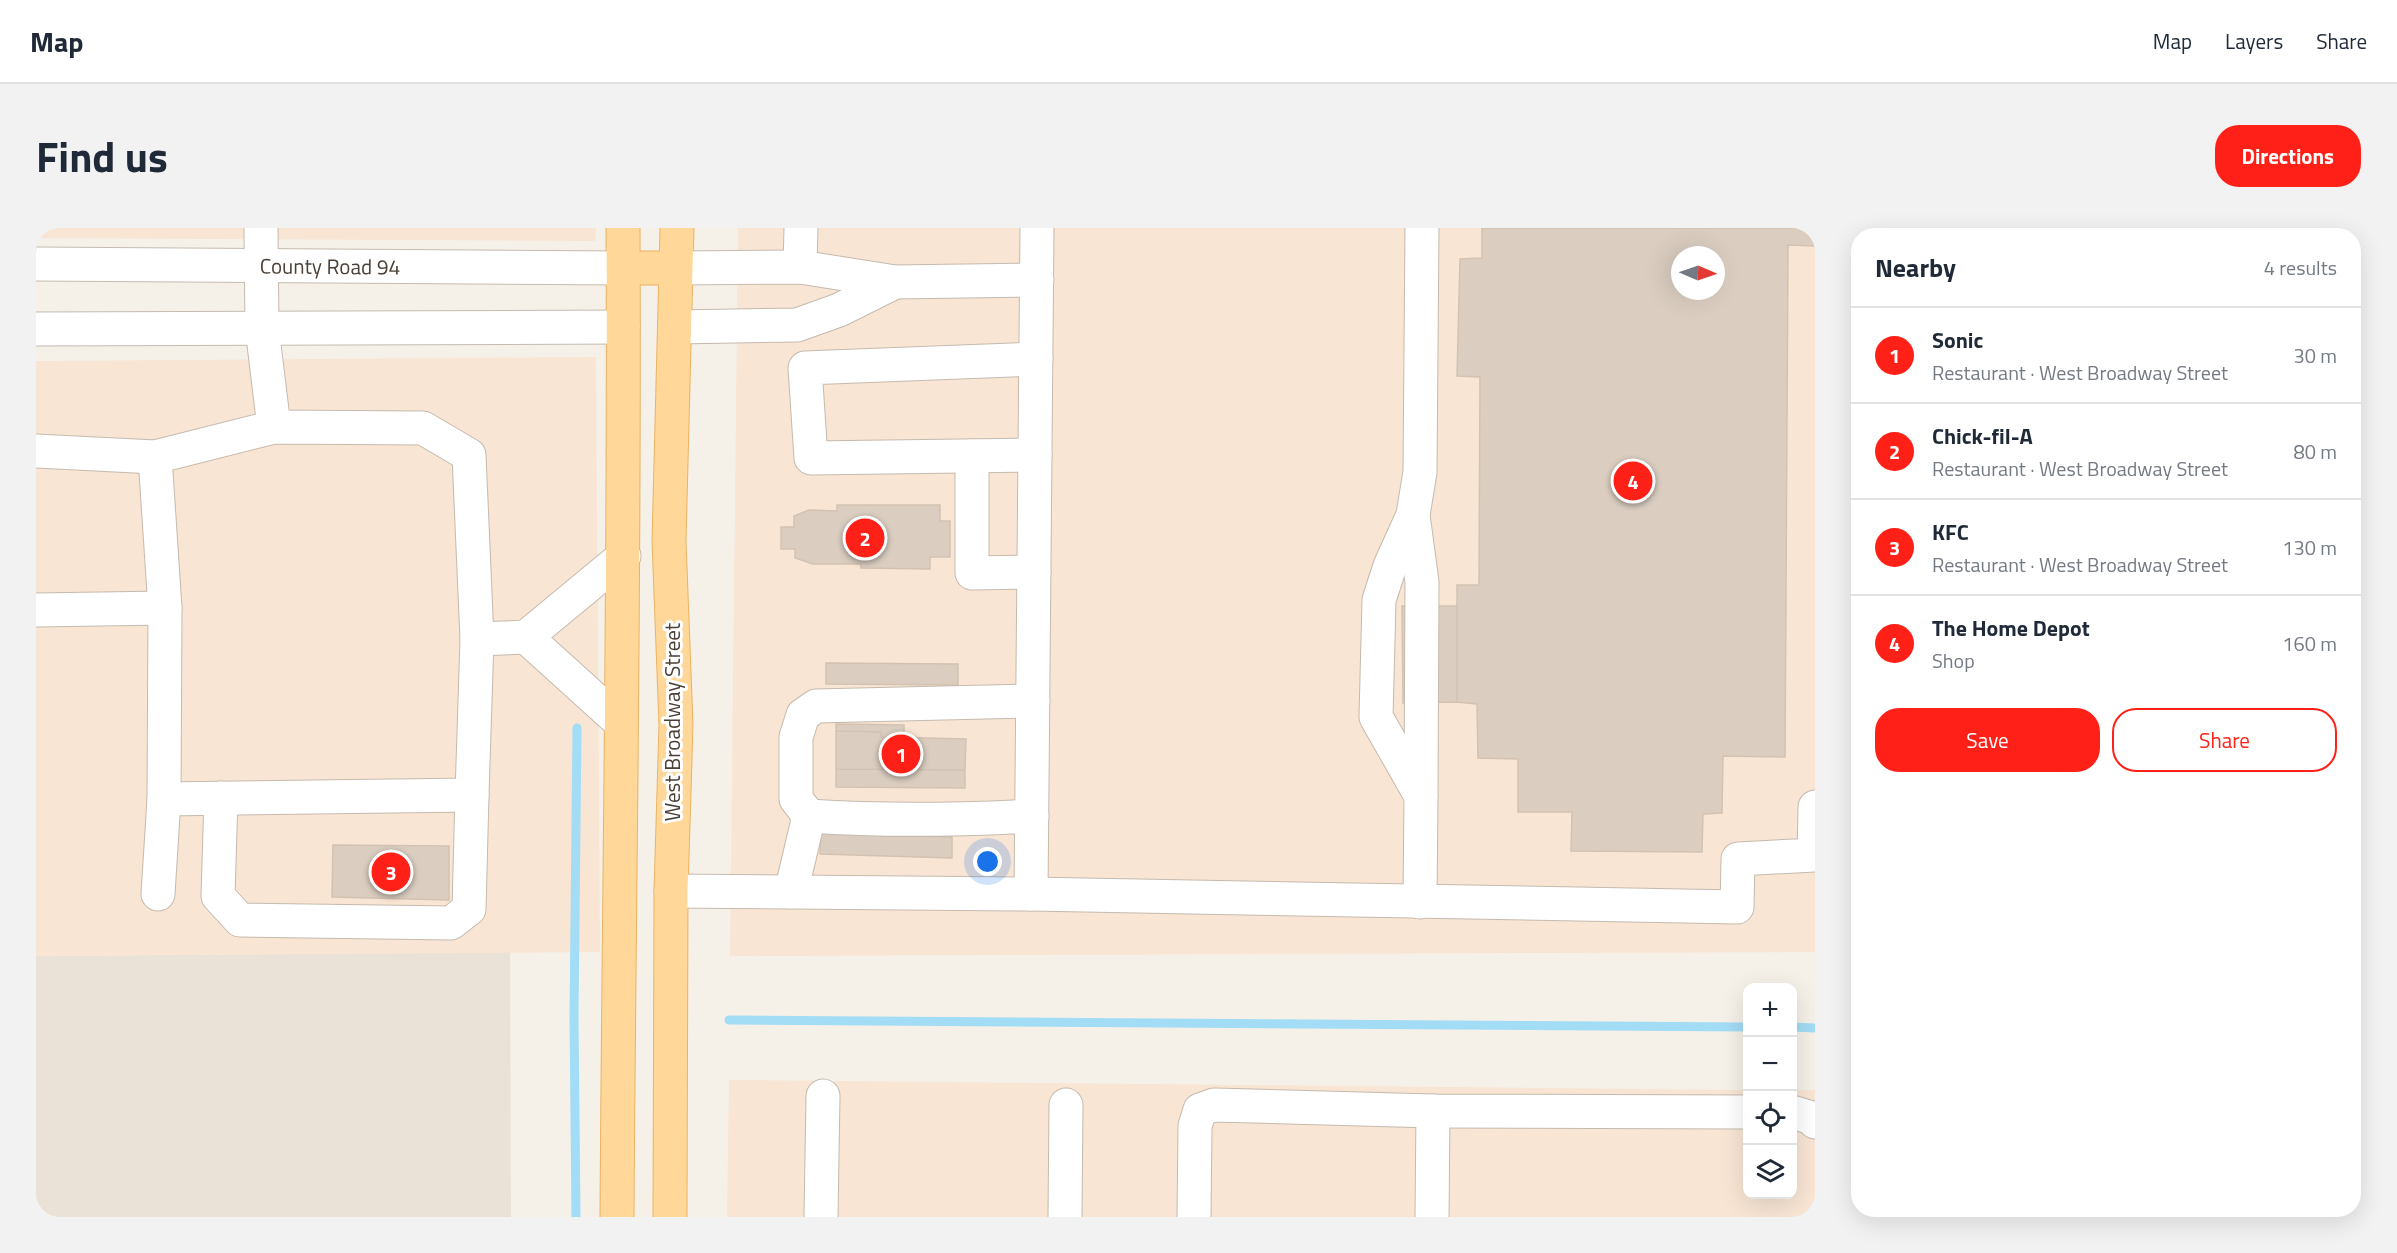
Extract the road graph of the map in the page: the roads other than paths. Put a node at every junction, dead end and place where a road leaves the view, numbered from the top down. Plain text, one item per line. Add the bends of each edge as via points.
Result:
1 (261, 228) edge
2 (623, 228) edge
3 (677, 228) edge
4 (801, 228) edge
5 (1037, 228) edge
6 (1422, 228) edge
7 (36, 264) edge
8 (260, 266) junction
9 (800, 267) junction
10 (623, 268) junction
11 (676, 268) junction
12 (1037, 280) junction
13 (895, 282) junction
14 (623, 327) junction
15 (675, 327) junction
16 (36, 328) edge
17 (262, 328) junction
18 (1036, 359) junction
19 (274, 427) junction
20 (36, 451) edge
21 (1035, 455) junction
22 (972, 456) junction
23 (155, 457) junction
24 (1413, 515) junction
25 (624, 556) junction
26 (1034, 572) junction
27 (165, 608) junction
28 (36, 610) edge
29 (526, 637) junction
30 (477, 639) junction
31 (1033, 702) junction
32 (620, 722) junction
33 (472, 795) junction
34 (1421, 796) junction
35 (222, 798) junction
36 (164, 799) junction
37 (1815, 807) edge
38 (810, 816) junction
39 (1032, 816) junction
40 (671, 891) junction
41 (791, 892) junction
42 (158, 894) dead end
43 (1031, 894) junction
44 (1420, 902) junction
45 (823, 1095) dead end
46 (1066, 1105) dead end
47 (1433, 1111) junction
48 (1743, 1112) edge
49 (1797, 1114) edge
50 (1815, 1122) edge
51 (617, 1217) edge
52 (670, 1217) edge
53 (820, 1217) edge
54 (1065, 1217) edge
55 (1194, 1217) edge
56 (1432, 1217) edge

1 - 8 street
2 - 10 main road
3 - 11 main road, West Broadway Street
4 - 9 street
5 - 12 street
6 - 24 street via 1420,472
7 - 8 street, County Road 94
8 - 10 street, County Road 94
8 - 17 street
9 - 11 street
9 - 13 street
10 - 11 main road
10 - 14 main road
11 - 15 main road, West Broadway Street
12 - 13 street
12 - 18 street
13 - 15 street via 839,310 797,325
14 - 15 main road
14 - 17 street
14 - 25 main road
15 - 40 main road, West Broadway Street via 669,541 676,725
16 - 17 street
17 - 19 street
18 - 21 street
18 - 22 street via 805,368 811,458
19 - 23 street
19 - 30 street via 423,428 469,455
20 - 23 street
21 - 22 street
21 - 26 street
22 - 26 street via 972,573
23 - 27 street
24 - 34 street via 1422,582
24 - 34 street via 1378,600 1376,717
25 - 29 street
25 - 32 main road
26 - 31 street
27 - 28 street
27 - 36 street
29 - 30 street
29 - 32 street
30 - 33 street
31 - 38 street via 816,706 803,715 796,737 796,799
31 - 39 street
32 - 51 main road
33 - 35 street
33 - 35 street via 469,909 451,923 240,920 218,896
34 - 44 street
35 - 36 street
36 - 42 street
37 - 44 street via 1814,855 1738,859 1737,908
38 - 39 street via 965,820
38 - 41 street
39 - 43 street
40 - 41 street
40 - 52 main road, West Broadway Street
41 - 43 street
43 - 44 street
45 - 53 street
46 - 54 street
47 - 48 street
47 - 55 street via 1214,1105 1200,1110 1195,1125
47 - 56 street
49 - 50 street

